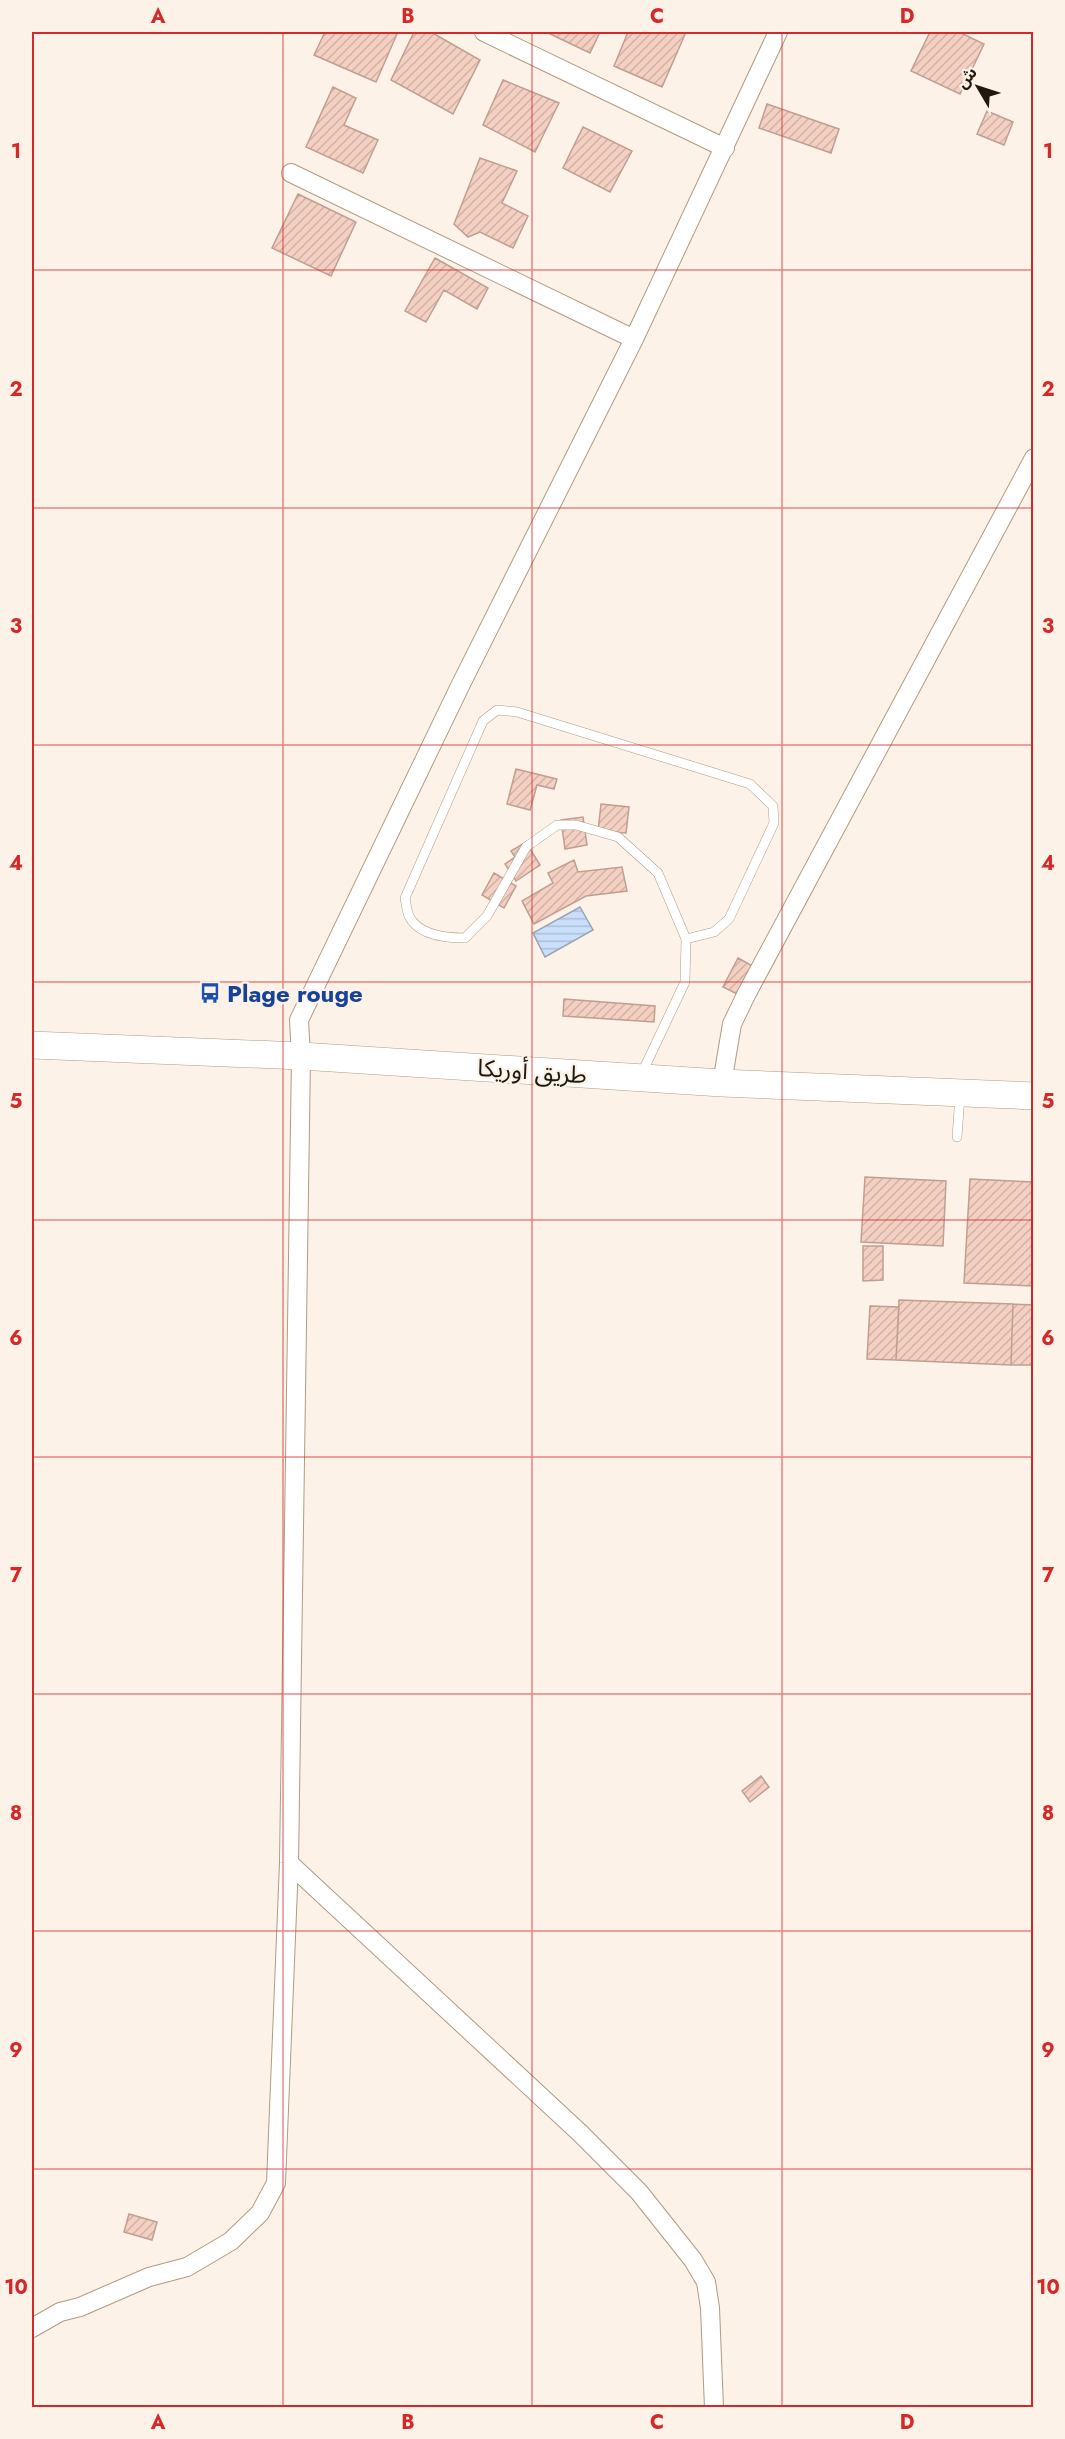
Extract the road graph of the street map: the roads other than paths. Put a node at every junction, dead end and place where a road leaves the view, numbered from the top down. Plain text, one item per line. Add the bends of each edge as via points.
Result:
1 (484, 32) edge
2 (778, 32) edge
3 (725, 148) junction
4 (291, 173) dead end
5 (634, 339) junction
6 (1034, 458) edge
7 (686, 939) junction
8 (32, 1045) edge
9 (301, 1056) junction
10 (640, 1077) junction
11 (722, 1083) junction
12 (960, 1092) junction
13 (1034, 1096) edge
14 (957, 1137) dead end
15 (289, 1863) junction
16 (32, 2328) edge
17 (714, 2408) edge

1 - 3 street
2 - 3 street
3 - 5 street
4 - 5 street
5 - 9 street via 299,1020
6 - 11 street via 747,993 732,1024
7 - 7 lane via 658,873 618,837 576,825 557,825 526,847 487,916 465,938 445,938 417,927 409,916 405,898 483,721 497,710 517,712 750,784 773,806 774,823 729,919 714,932
7 - 10 lane via 685,982
8 - 9 street, طريق أوريكا
9 - 10 street, طريق أوريكا
9 - 15 street
10 - 11 street, طريق أوريكا
11 - 12 street, طريق أوريكا
12 - 13 street, طريق أوريكا
12 - 14 lane
15 - 16 street via 276,2183 260,2213 231,2241 187,2267 149,2277 60,2312
15 - 17 street via 580,2133 639,2192 693,2260 708,2290

